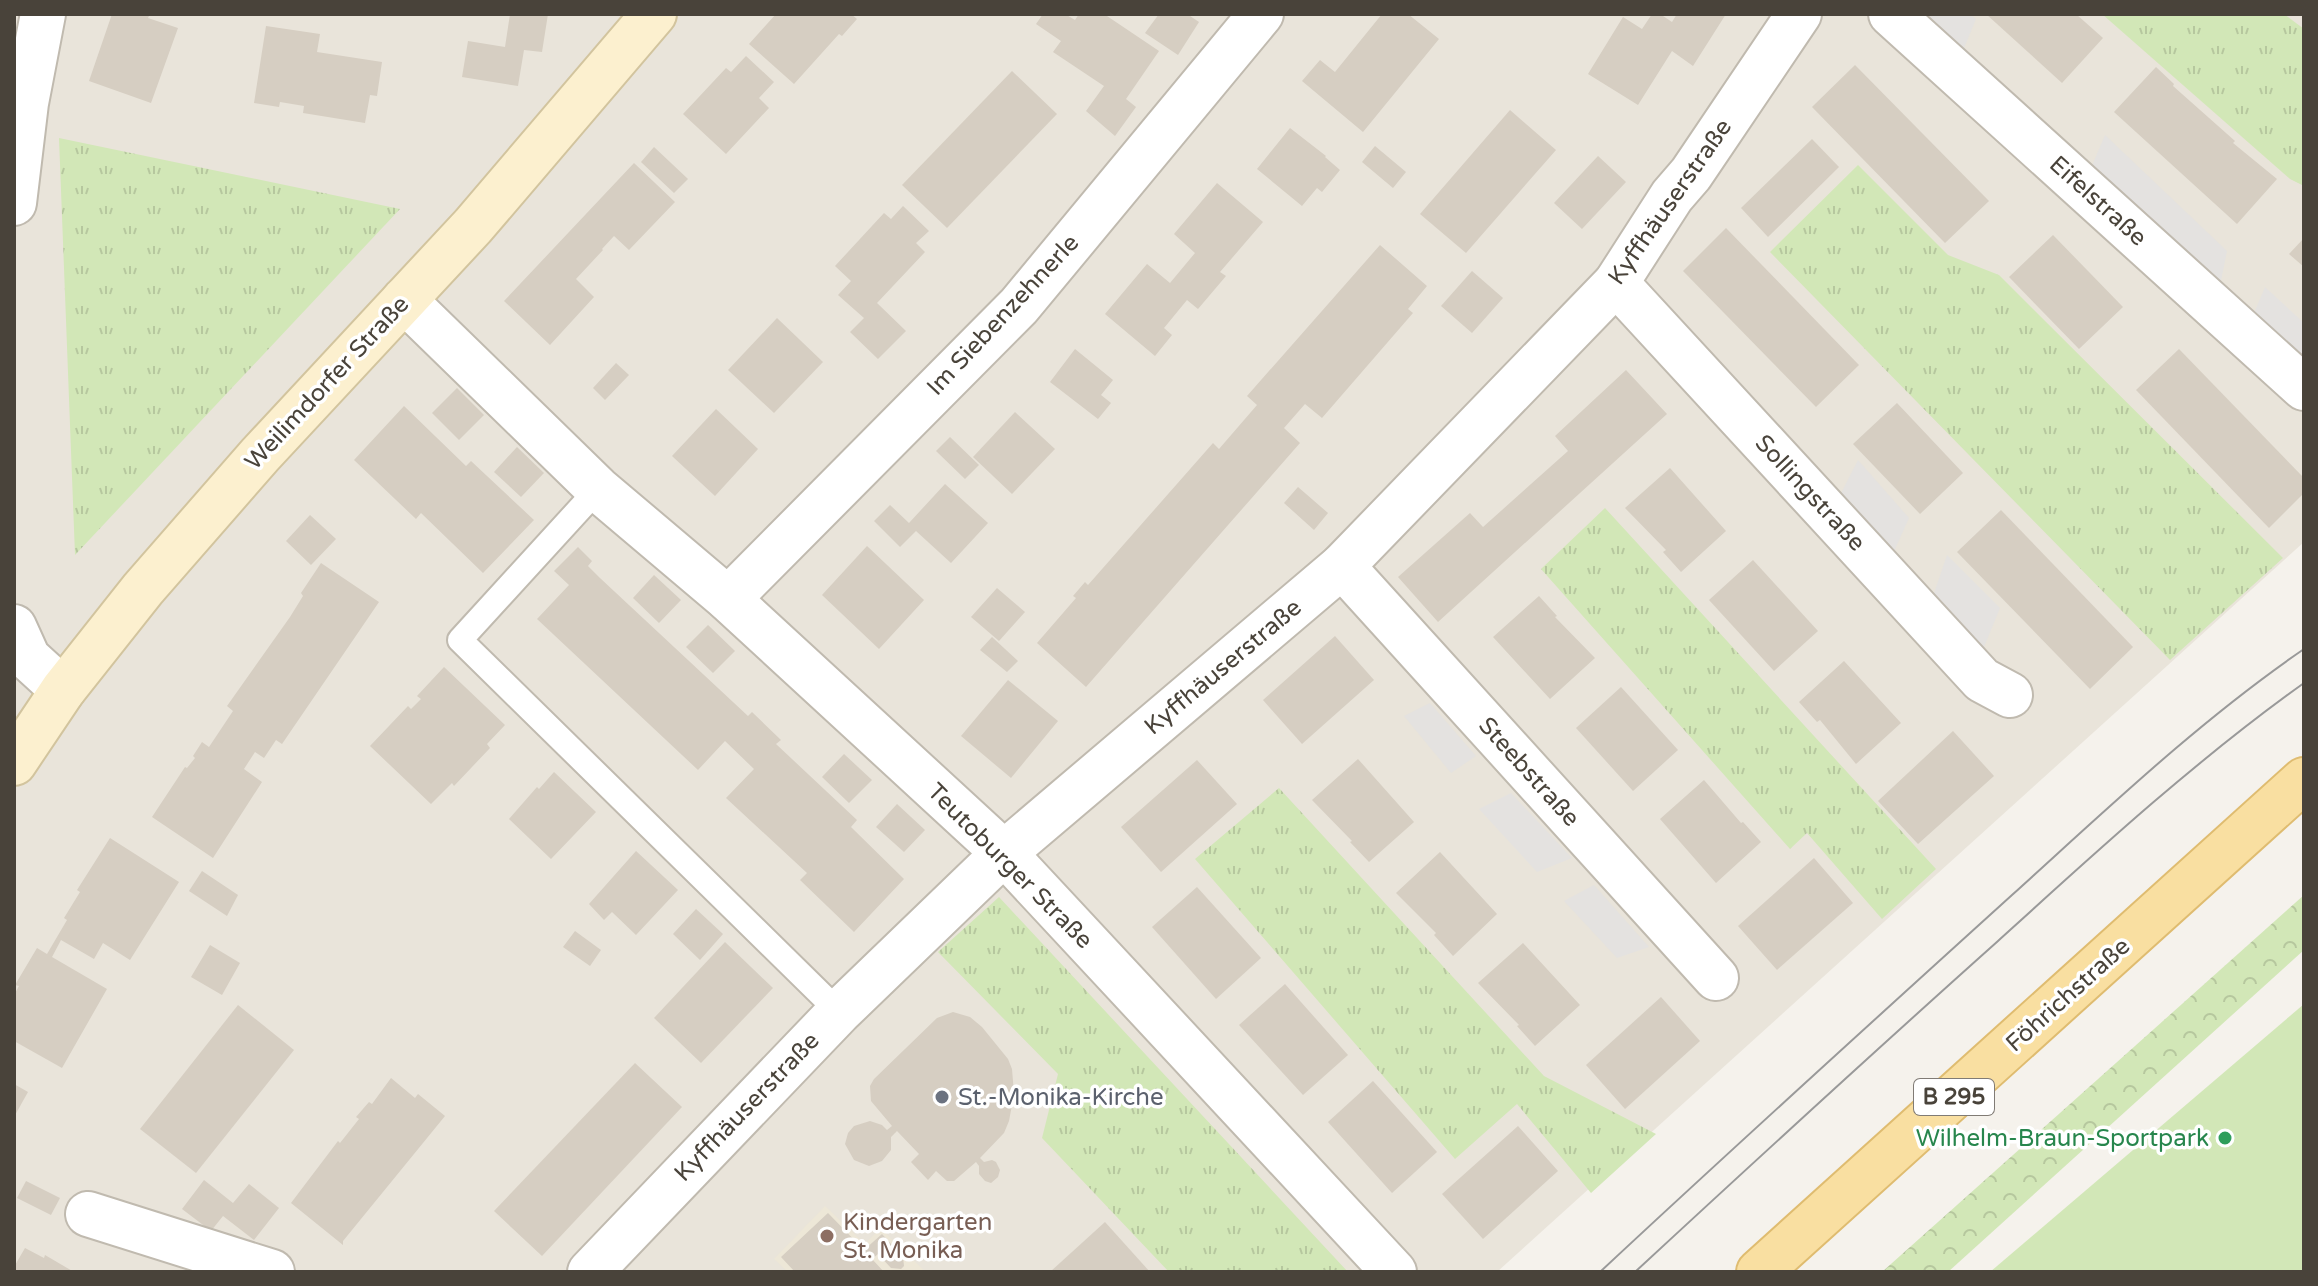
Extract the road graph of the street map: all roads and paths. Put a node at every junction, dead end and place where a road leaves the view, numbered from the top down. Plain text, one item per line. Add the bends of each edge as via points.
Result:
1 (43, 14) edge
2 (654, 14) edge
3 (1261, 14) edge
4 (1799, 14) edge
5 (1891, 14) edge
6 (14, 203) edge
7 (1616, 283) junction
8 (404, 300) junction
9 (2304, 388) edge
10 (598, 489) junction
11 (1342, 566) junction
12 (728, 599) junction
13 (14, 627) edge
14 (63, 690) junction
15 (2010, 695) dead end
16 (2304, 761) edge
17 (14, 763) edge
18 (2293, 790) edge
19 (1004, 853) junction
20 (1716, 978) dead end
21 (839, 1012) junction
22 (88, 1214) dead end
23 (272, 1272) edge
24 (590, 1272) edge
25 (1394, 1272) edge
26 (1759, 1272) edge

1 - 6 street
2 - 8 street, Weilimdorfer Straße
3 - 12 street, Im Siebenzehnerle via 1019,306
4 - 7 street, Kyffhäuserstraße
5 - 9 street, Eifelstraße
7 - 11 street, Kyffhäuserstraße
7 - 15 street, Sollingstraße via 1982,680
8 - 10 street, Teutoburger Straße
8 - 14 street, Weilimdorfer Straße via 211,511
10 - 12 street, Teutoburger Straße
10 - 21 lane via 460,640
11 - 19 street, Kyffhäuserstraße
11 - 20 street, Steebstraße
12 - 19 street, Teutoburger Straße
13 - 14 street via 28,658
14 - 17 street, Weilimdorfer Straße
16 - 18 main road, Föhrichstraße
18 - 26 main road, Föhrichstraße / B 295
19 - 21 street, Kyffhäuserstraße
19 - 25 street, Teutoburger Straße
21 - 24 street, Kyffhäuserstraße
22 - 23 street

